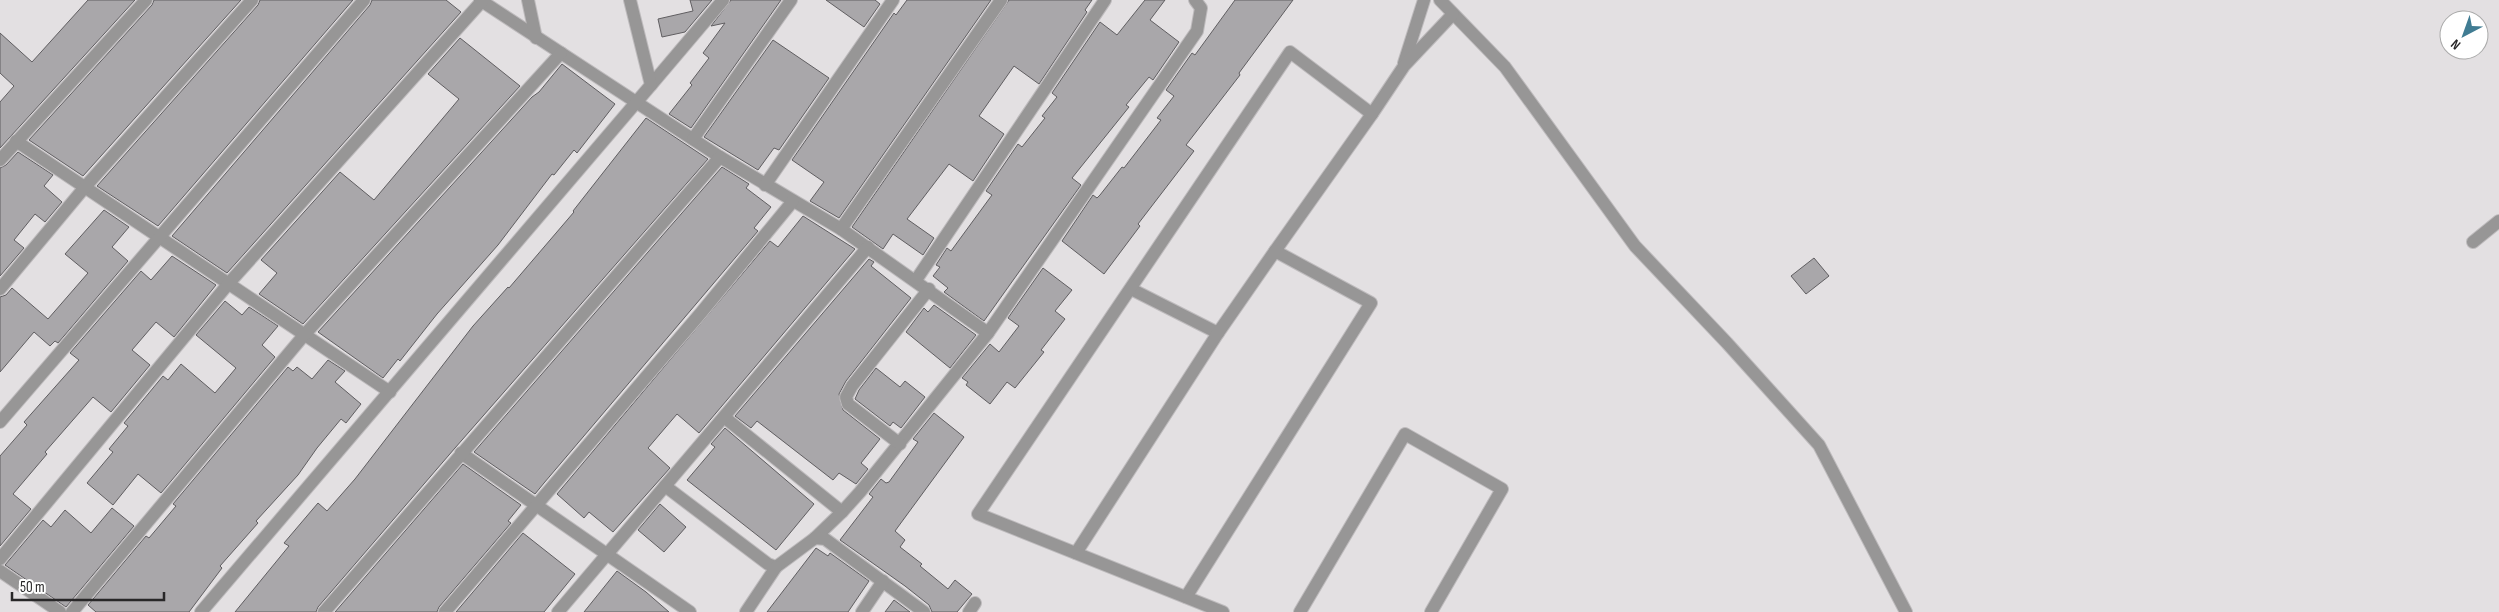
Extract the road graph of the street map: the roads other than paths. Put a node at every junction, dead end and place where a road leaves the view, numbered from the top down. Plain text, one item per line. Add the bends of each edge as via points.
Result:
1 (146, 0) edge
2 (252, 0) edge
3 (364, 0) edge
4 (481, 0) edge
5 (528, 0) edge
6 (630, 0) edge
7 (723, 0) edge
8 (791, 0) edge
9 (894, 0) edge
10 (1001, 0) edge
11 (1105, 0) edge
12 (1195, 0) edge
13 (1424, 0) edge
14 (1440, 0) edge
15 (1454, 14) junction
16 (536, 38) junction
17 (560, 53) junction
18 (1404, 66) junction
19 (651, 86) junction
20 (636, 102) junction
21 (1372, 114) junction
22 (693, 138) junction
23 (16, 141) junction
24 (720, 157) junction
25 (0, 160) edge
26 (765, 185) junction
27 (85, 187) junction
28 (793, 201) junction
29 (2499, 221) edge
30 (841, 229) junction
31 (158, 236) junction
32 (2473, 242) dead end
33 (868, 247) junction
34 (1275, 251) junction
35 (916, 280) junction
36 (229, 283) junction
37 (0, 289) edge
38 (929, 289) junction
39 (1130, 289) junction
40 (1218, 332) junction
41 (988, 333) junction
42 (305, 334) junction
43 (390, 392) junction
44 (724, 417) junction
45 (0, 422) edge
46 (900, 444) junction
47 (462, 453) junction
48 (665, 486) junction
49 (536, 506) junction
50 (842, 512) junction
51 (815, 538) junction
52 (1076, 553) junction
53 (606, 556) junction
54 (0, 559) edge
55 (776, 567) junction
56 (0, 571) edge
57 (883, 581) junction
58 (1186, 597) junction
59 (683, 611) edge
60 (60, 612) edge
61 (72, 612) edge
62 (201, 612) edge
63 (324, 612) edge
64 (445, 612) edge
65 (558, 612) edge
66 (746, 612) edge
67 (862, 612) edge
68 (924, 612) edge
69 (1223, 612) edge
70 (1300, 612) edge
71 (1432, 612) edge
72 (1906, 612) edge

1 - 23 street
2 - 27 street
3 - 31 street
4 - 16 street
4 - 36 street
5 - 16 street
6 - 19 street
7 - 19 street
8 - 22 street
9 - 26 street
10 - 30 street
11 - 35 street
12 - 41 street via 1201,8 1197,31
13 - 18 street
14 - 15 street
15 - 18 street
15 - 72 street via 1505,67 1634,246 1819,445
16 - 17 street
17 - 20 street
17 - 42 street
18 - 21 street
19 - 20 street
20 - 22 street
20 - 43 street
21 - 34 street
21 - 39 street via 1290,52
22 - 24 street
23 - 25 street
23 - 27 street
24 - 26 street
24 - 47 street
26 - 28 street
27 - 31 street
27 - 37 street
28 - 30 street
28 - 49 street
29 - 32 street
30 - 33 street
31 - 36 street
31 - 45 street
33 - 35 street
33 - 44 street
34 - 40 street
34 - 58 street via 1371,303
35 - 38 street
36 - 42 street
36 - 54 street
38 - 41 street
38 - 46 street via 846,397 848,404
39 - 40 street
39 - 52 street via 978,514
40 - 52 street
41 - 46 street
42 - 43 street
42 - 61 street
43 - 62 street
44 - 48 street
44 - 50 street
46 - 50 street
47 - 49 street
47 - 63 street
48 - 53 street
48 - 55 street
49 - 53 street
49 - 64 street
50 - 51 street
51 - 55 street
51 - 57 street via 825,539
52 - 58 street
53 - 59 street
53 - 65 street
55 - 66 street
56 - 60 street
57 - 67 street
57 - 68 street
58 - 69 street
70 - 71 street via 1405,434 1502,489

